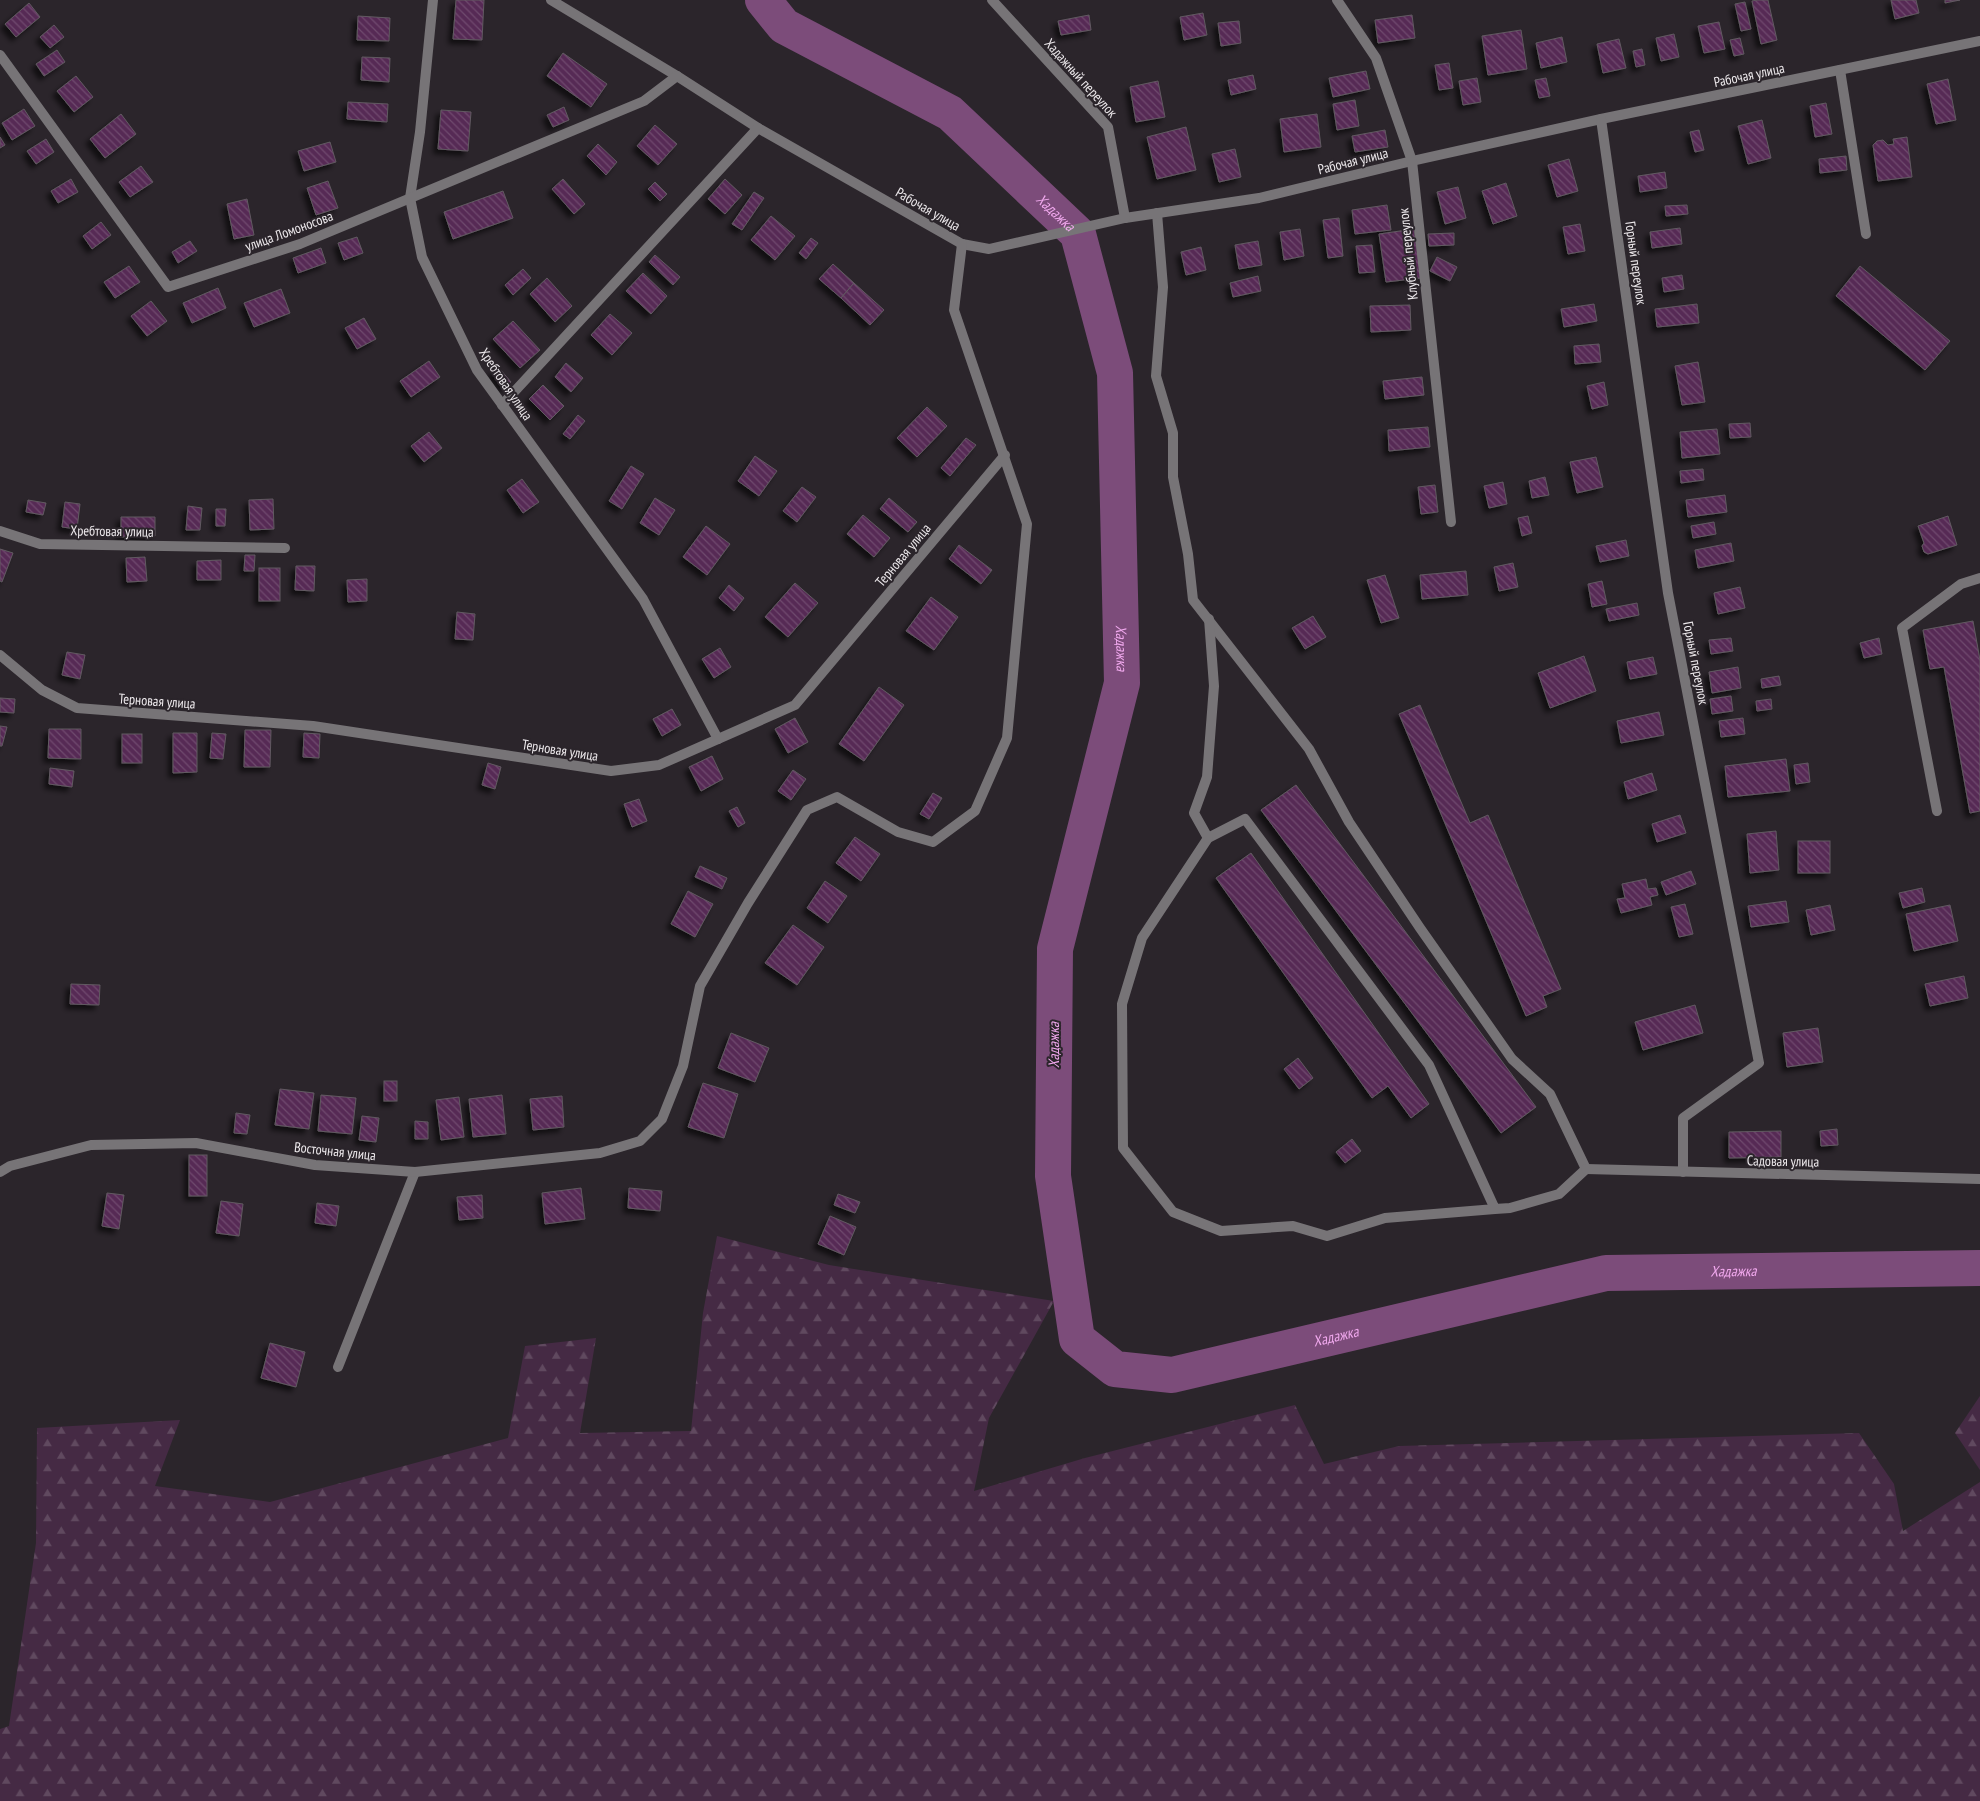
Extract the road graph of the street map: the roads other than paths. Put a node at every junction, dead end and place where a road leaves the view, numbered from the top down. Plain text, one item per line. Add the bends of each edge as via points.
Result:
1 (433, 0) edge
2 (551, 0) edge
3 (992, 0) edge
4 (1337, 0) edge
5 (1980, 41) edge
6 (0, 56) edge
7 (1840, 70) junction
8 (677, 76) junction
9 (1601, 119) junction
10 (758, 128) junction
11 (1412, 161) junction
12 (410, 198) junction
13 (1157, 213) junction
14 (1125, 218) junction
15 (1866, 234) dead end
16 (962, 244) junction
17 (502, 405) junction
18 (1005, 454) junction
19 (1451, 522) dead end
20 (0, 531) edge
21 (284, 548) dead end
22 (1980, 578) edge
23 (1209, 620) junction
24 (0, 655) edge
25 (718, 739) junction
26 (1937, 811) dead end
27 (1208, 838) junction
28 (1586, 1169) junction
29 (0, 1172) edge
30 (415, 1172) junction
31 (1683, 1172) junction
32 (1980, 1179) edge
33 (1495, 1209) junction
34 (338, 1366) dead end

1 - 12 street, Хребтовая улица
2 - 8 street, Рабочая улица
3 - 14 street, Хадажный переулок via 1108,127
4 - 11 street, Клубный переулок via 1376,58
5 - 7 street, Рабочая улица
6 - 12 street, улица Ломоносова via 168,287 300,244
7 - 9 street, Рабочая улица
7 - 15 street
8 - 10 street, Рабочая улица
8 - 12 street, улица Ломоносова via 644,101
9 - 11 street, Рабочая улица
9 - 31 street, Горный переулок via 1668,593 1758,1063 1683,1118
10 - 16 street, Рабочая улица
10 - 17 street
11 - 13 street, Рабочая улица via 1259,198
11 - 19 street, Клубный переулок
12 - 17 street, Хребтовая улица via 422,257 477,370
13 - 14 street, Рабочая улица
13 - 23 street via 1163,287 1156,376 1173,433 1173,478 1188,554 1193,600
14 - 16 street, Рабочая улица via 989,250
16 - 18 street via 954,310
17 - 25 street, Хребтовая улица via 643,599
18 - 25 street, Терновая улица via 795,705
18 - 30 street, Восточная улица via 1028,524 1007,738 975,812 933,842 898,832 837,797 807,810 700,986 683,1066 662,1119 640,1141 600,1153
20 - 21 street, Хребтовая улица via 40,544
22 - 26 street via 1961,584 1902,628
23 - 27 street via 1214,686 1207,777 1194,813
23 - 28 street via 1309,749 1349,822 1512,1059 1550,1094
24 - 25 street, Терновая улица via 42,690 77,708 313,726 611,771 659,764
27 - 33 street via 1245,820 1429,1065
27 - 33 street via 1142,938 1122,1004 1123,1148 1173,1212 1221,1231 1293,1226 1327,1236 1385,1218
28 - 31 street, Садовая улица
28 - 33 street via 1559,1194
29 - 30 street, Восточная улица via 10,1166 91,1144 196,1143 315,1165
30 - 34 street
31 - 32 street, Садовая улица

